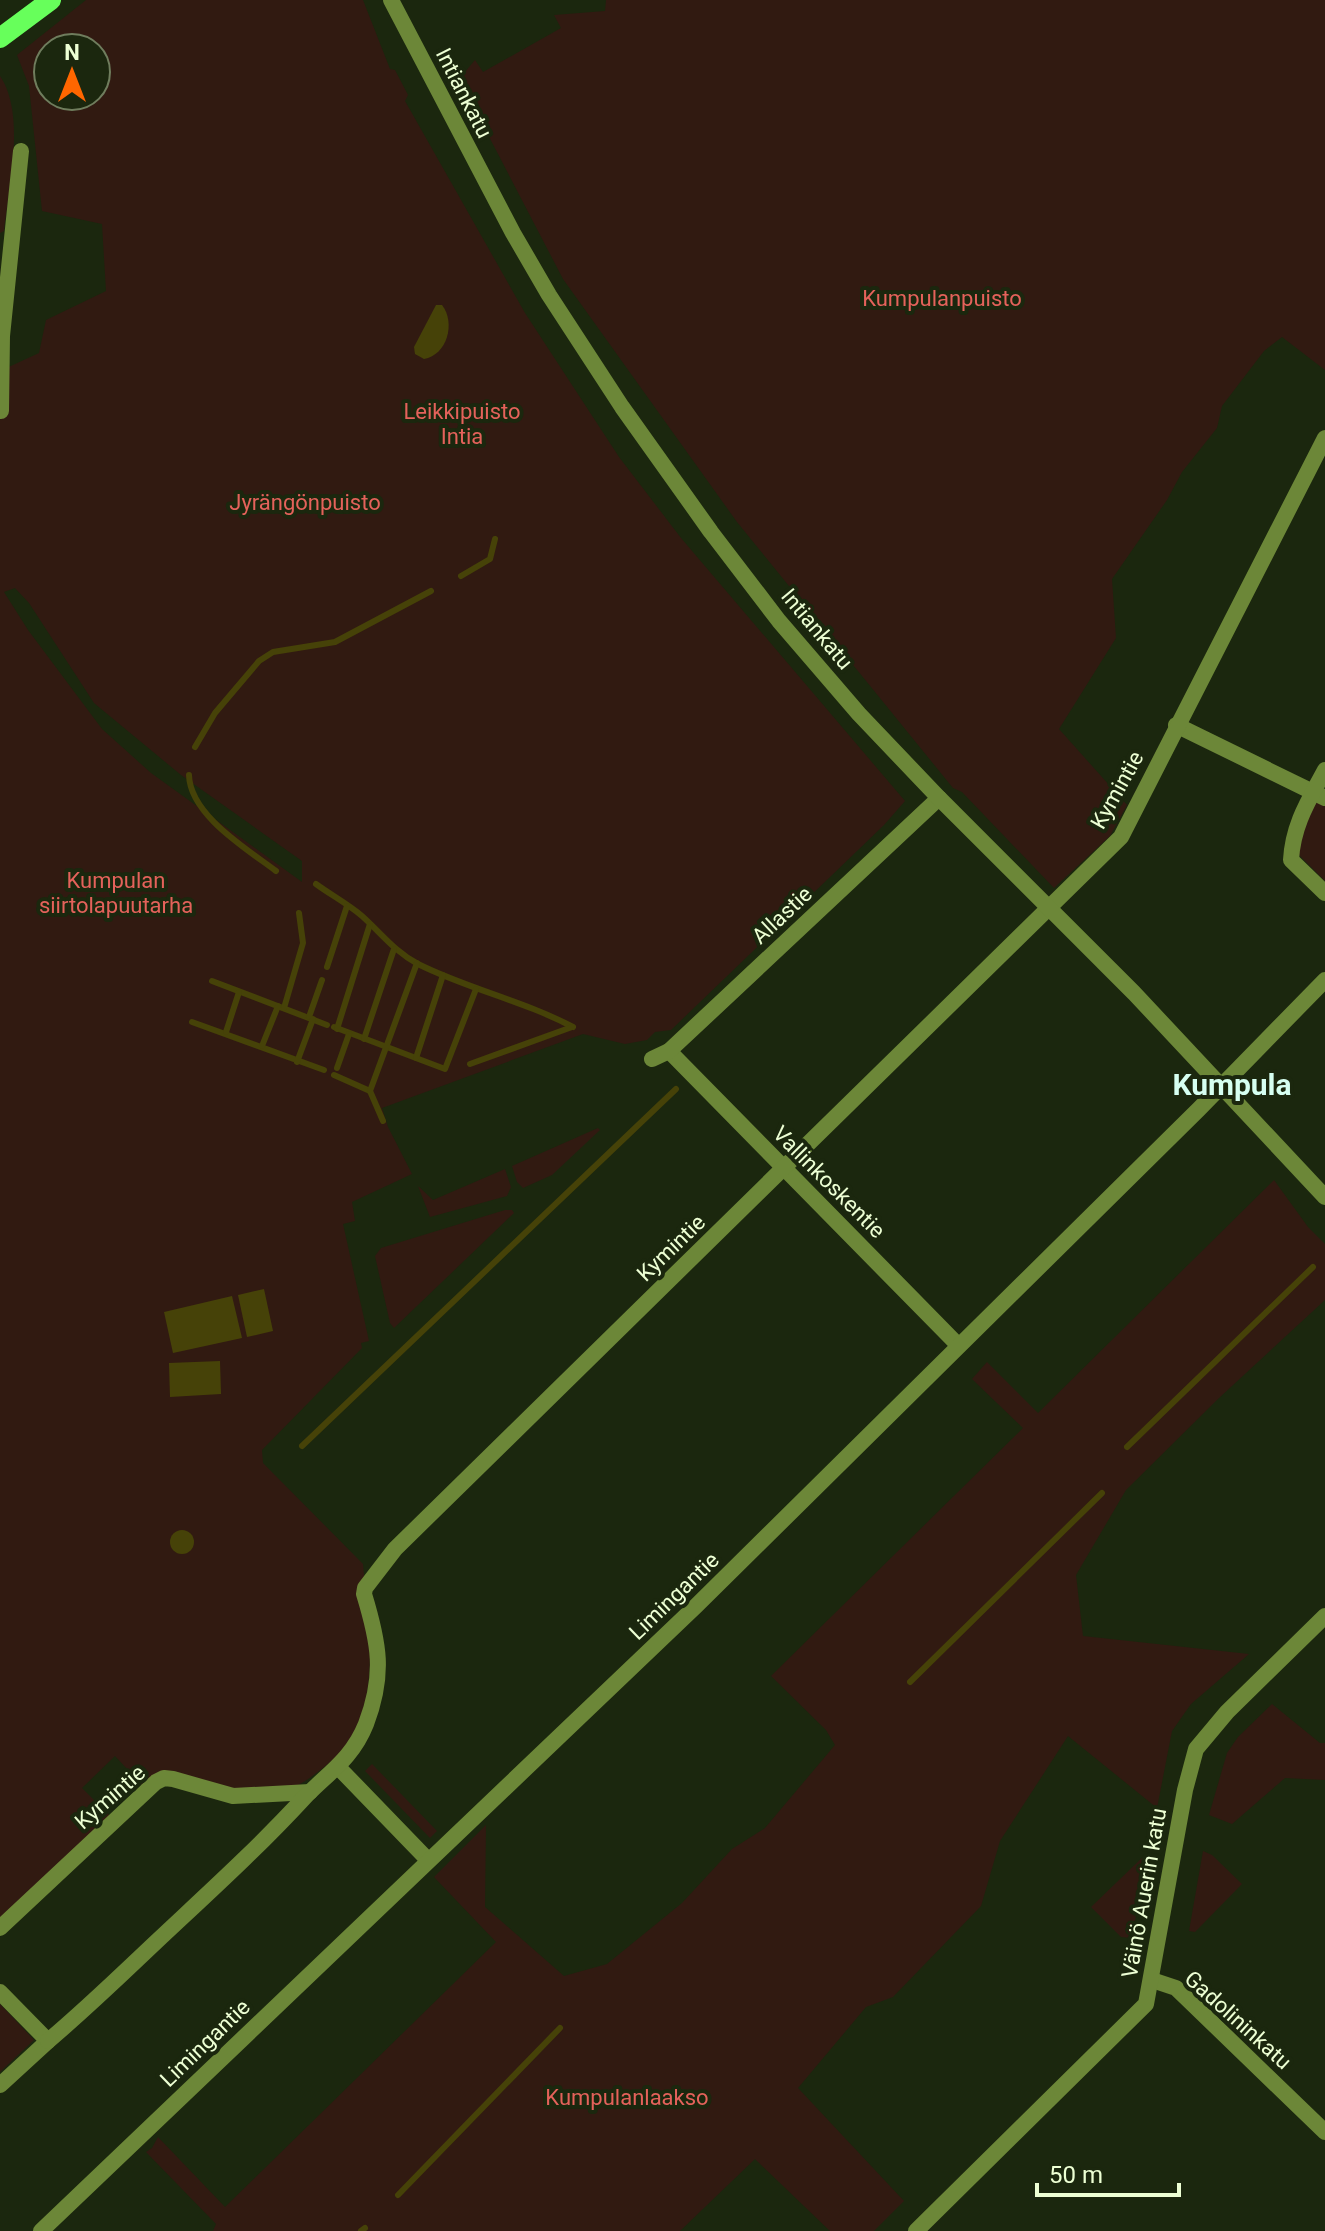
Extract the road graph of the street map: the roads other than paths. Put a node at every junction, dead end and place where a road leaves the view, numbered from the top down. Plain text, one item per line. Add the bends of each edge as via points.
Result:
1 (51, 0) edge
2 (391, 0) edge
3 (0, 38) edge
4 (21, 151) dead end
5 (1, 411) edge
6 (1325, 438) edge
7 (1176, 725) junction
8 (1325, 770) edge
9 (1319, 795) edge
10 (939, 798) junction
11 (1325, 893) edge
12 (1049, 908) junction
13 (1325, 980) edge
14 (669, 1051) junction
15 (652, 1059) dead end
16 (1221, 1085) junction
17 (785, 1168) junction
18 (1325, 1197) edge
19 (958, 1345) junction
20 (1325, 1616) edge
21 (339, 1768) junction
22 (310, 1792) junction
23 (428, 1860) junction
24 (0, 1928) edge
25 (1152, 1980) junction
26 (0, 1992) edge
27 (48, 2041) junction
28 (0, 2085) edge
29 (1325, 2132) edge
30 (41, 2231) edge
31 (916, 2231) edge

1 - 3 main road
2 - 10 street, Intiankatu via 513,233 622,407 779,621
4 - 5 street via 2,336
6 - 7 street, Kymintie
7 - 9 street
7 - 12 street, Kymintie via 1121,837
8 - 9 street
9 - 11 street via 1303,807 1292,837 1291,860
10 - 12 street, Intiankatu
10 - 14 street, Allastie
12 - 16 street, Intiankatu
12 - 17 street, Kymintie
13 - 16 street, Limingantie
14 - 15 street, Allastie
14 - 17 street, Vallinkoskentie
16 - 18 street, Intiankatu
16 - 19 street, Limingantie
17 - 19 street, Vallinkoskentie
17 - 21 street, Kymintie via 381,1566 364,1594 380,1658 374,1700 357,1742
19 - 23 street, Limingantie via 696,1606
20 - 25 street, Väinö Auerin katu via 1196,1749
21 - 22 street, Kymintie
21 - 23 street
22 - 24 street, Kymintie via 233,1796 173,1779 156,1782
22 - 27 street
23 - 30 street, Limingantie
25 - 29 street, Gadolininkatu via 1176,1988
25 - 31 street, Väinö Auerin katu via 1138,2014
26 - 27 street
27 - 28 street

